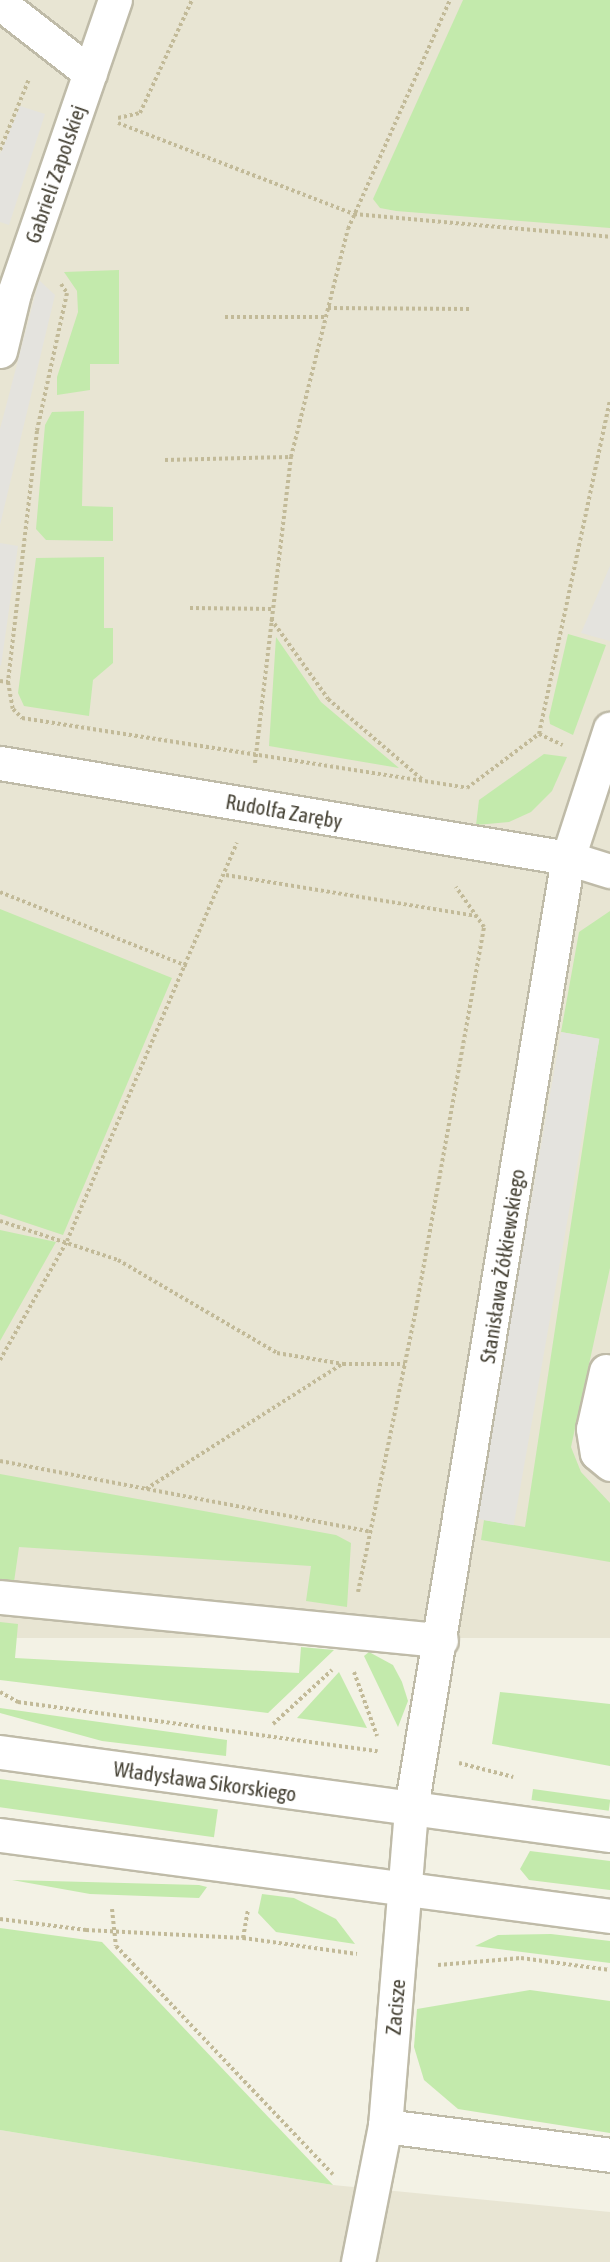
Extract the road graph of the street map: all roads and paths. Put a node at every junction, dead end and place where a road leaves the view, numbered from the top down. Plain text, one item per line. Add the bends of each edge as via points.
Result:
1 (115, 0) edge
2 (192, 0) edge
3 (450, 0) edge
4 (0, 3) edge
5 (34, 68) dead end
6 (90, 73) junction
7 (0, 150) edge
8 (354, 214) junction
9 (610, 237) edge
10 (57, 279) dead end
11 (7, 291) edge
12 (328, 308) junction
13 (470, 309) dead end
14 (225, 316) dead end
15 (326, 317) junction
16 (0, 351) edge
17 (610, 401) edge
18 (291, 457) junction
19 (165, 460) dead end
20 (190, 608) dead end
21 (271, 609) junction
22 (270, 617) junction
23 (0, 681) edge
24 (8, 682) junction
25 (610, 729) edge
26 (257, 754) junction
27 (0, 763) edge
28 (423, 781) junction
29 (249, 804) junction
30 (567, 858) junction
31 (610, 871) edge
32 (226, 875) junction
33 (456, 887) dead end
34 (0, 892) edge
35 (477, 916) junction
36 (187, 966) junction
37 (0, 1221) edge
38 (67, 1241) junction
39 (0, 1360) edge
40 (343, 1364) junction
41 (405, 1364) junction
42 (609, 1367) edge
43 (0, 1461) edge
44 (610, 1464) edge
45 (146, 1489) junction
46 (368, 1531) junction
47 (0, 1597) edge
48 (441, 1640) junction
49 (350, 1642) junction
50 (0, 1692) edge
51 (273, 1724) dead end
52 (377, 1736) dead end
53 (0, 1752) edge
54 (387, 1752) dead end
55 (411, 1808) junction
56 (0, 1834) edge
57 (610, 1835) edge
58 (401, 1887) junction
59 (112, 1909) dead end
60 (610, 1916) edge
61 (0, 1918) edge
62 (114, 1931) junction
63 (356, 1954) dead end
64 (441, 1966) dead end
65 (610, 1970) edge
66 (385, 2126) junction
67 (610, 2155) edge
68 (338, 2181) dead end
69 (358, 2262) edge

1 - 6 street, Gabrieli Zapolskiej
2 - 8 path via 140,113 109,120
3 - 8 path
4 - 6 street
5 - 7 path
6 - 11 street, Gabrieli Zapolskiej
8 - 9 path
8 - 12 path
10 - 24 path via 68,293 37,431
11 - 16 street, Gabrieli Zapolskiej
12 - 13 path
12 - 15 path
14 - 15 path
15 - 18 path
17 - 28 path via 539,734 467,788
18 - 19 path
18 - 21 path
20 - 21 path
21 - 22 path
22 - 26 path
22 - 28 path via 328,699
23 - 24 path
24 - 26 path via 11,702 22,718
25 - 30 street, Stanisława Żółkiewskiego
26 - 28 path
26 - 29 path
27 - 29 street, Rudolfa Zaręby
29 - 30 street, Rudolfa Zaręby
29 - 32 path
30 - 31 street, Rudolfa Zaręby
30 - 48 street, Stanisława Żółkiewskiego
32 - 35 path
32 - 36 path
33 - 35 path
34 - 36 path
35 - 41 path via 484,927
36 - 38 path
37 - 38 path
38 - 39 path
38 - 40 path via 118,1260 277,1353
40 - 41 path
40 - 45 path
41 - 46 path
42 - 44 street via 593,1429 597,1453
43 - 45 path
45 - 46 path
46 - 49 path
47 - 49 street
48 - 49 street
48 - 55 street, Stanisława Żółkiewskiego
49 - 51 path
49 - 52 path
50 - 54 path via 18,1702
53 - 55 street, Władysława Sikorskiego
55 - 57 street, Władysława Sikorskiego
55 - 58 street
56 - 58 street
58 - 60 street
58 - 66 street, Zacisze
59 - 62 path
61 - 62 path
62 - 63 path via 234,1938
62 - 68 path via 116,1946
64 - 65 path via 521,1958
66 - 67 street
66 - 69 street, Zacisze

